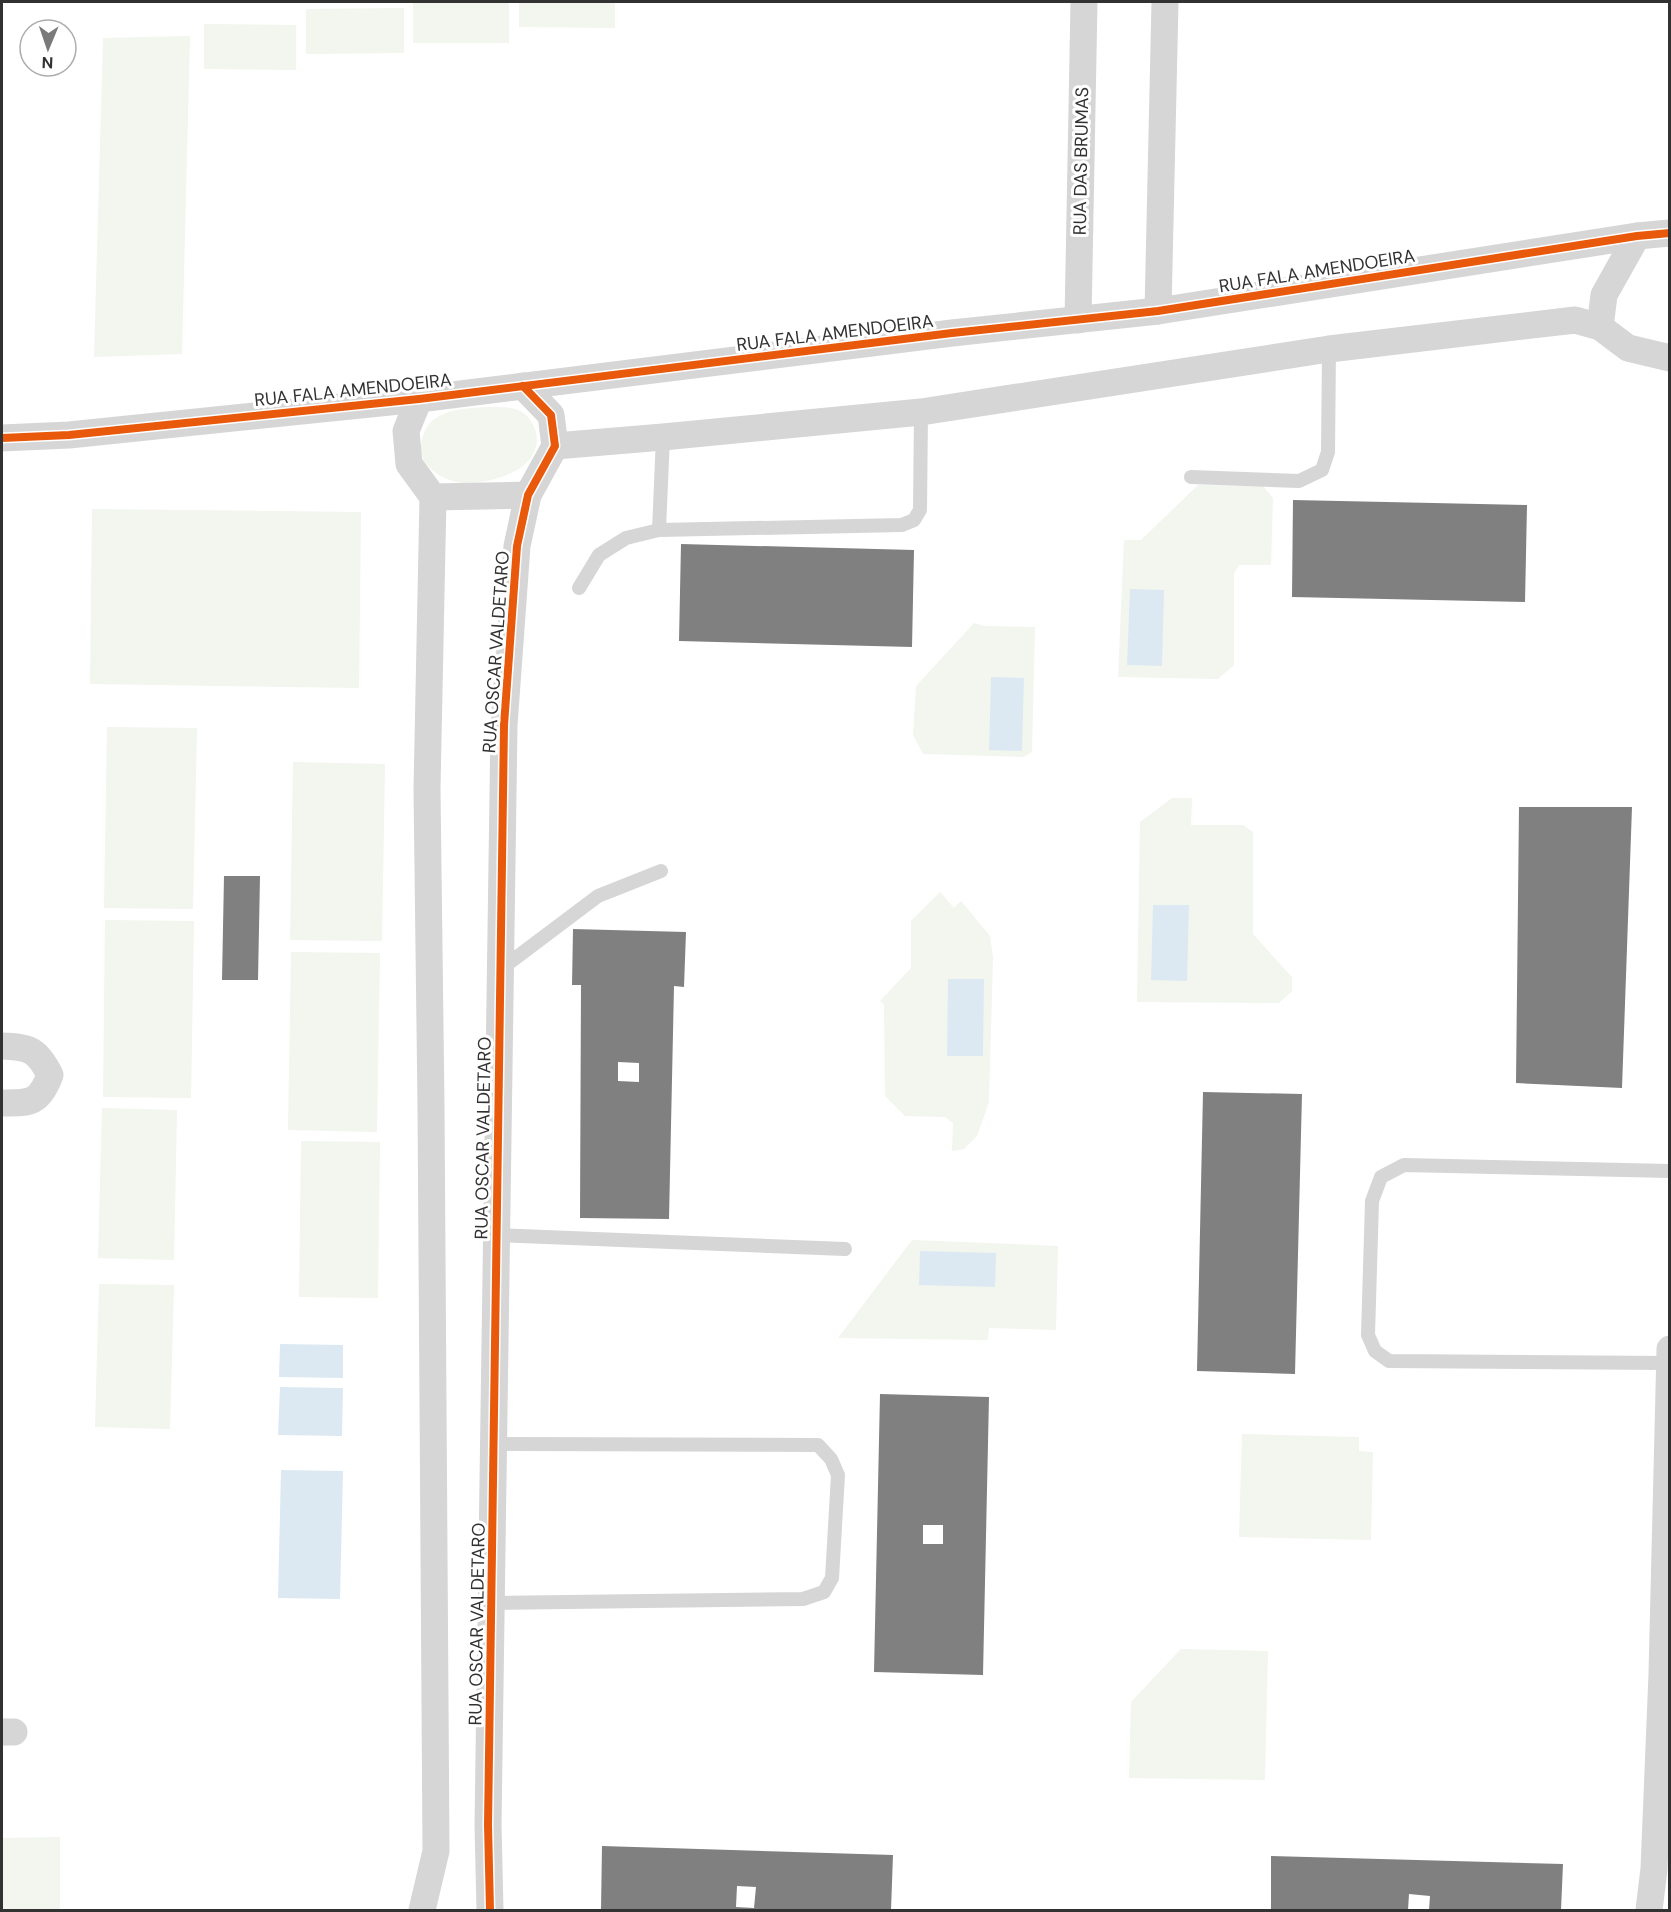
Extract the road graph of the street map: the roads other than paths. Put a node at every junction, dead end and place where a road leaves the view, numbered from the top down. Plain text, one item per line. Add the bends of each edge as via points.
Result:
1 (1084, 2) edge
2 (1165, 2) edge
3 (1670, 232) edge
4 (1636, 236) junction
5 (1158, 311) junction
6 (1078, 320) junction
7 (1600, 327) junction
8 (1329, 349) junction
9 (1670, 358) edge
10 (524, 386) junction
11 (419, 399) junction
12 (921, 412) junction
13 (663, 437) junction
14 (2, 438) edge
15 (555, 446) junction
16 (1191, 477) dead end
17 (528, 495) junction
18 (433, 497) junction
19 (659, 530) junction
20 (579, 588) dead end
21 (661, 871) dead end
22 (501, 969) junction
23 (2, 1047) edge
24 (2, 1103) edge
25 (1670, 1171) edge
26 (496, 1235) junction
27 (845, 1249) dead end
28 (1670, 1349) edge
29 (1669, 1363) edge
30 (495, 1444) junction
31 (492, 1603) junction
32 (422, 1911) edge
33 (490, 1911) edge
34 (1649, 1911) edge

1 - 6 street, RUA DAS BRUMAS
2 - 5 street
3 - 4 street, RUA FALA AMENDOEIRA
4 - 5 street, RUA FALA AMENDOEIRA
4 - 7 street via 1604,295
5 - 6 street, RUA FALA AMENDOEIRA
6 - 10 street, RUA FALA AMENDOEIRA
7 - 8 street via 1575,320
7 - 9 street via 1628,348
8 - 12 street
8 - 16 lane via 1328,452 1322,470 1299,481
10 - 11 street, RUA FALA AMENDOEIRA
10 - 15 street via 551,415
11 - 14 street, RUA FALA AMENDOEIRA via 69,435
11 - 18 street via 406,431 409,464
12 - 13 street
12 - 19 lane via 920,510 914,520 902,525
13 - 15 street
13 - 19 lane
15 - 17 street, RUA OSCAR VALDETARO
17 - 18 street
17 - 22 street, RUA OSCAR VALDETARO via 517,546 504,725
18 - 32 street via 427,789 436,1851
19 - 20 lane via 626,538 599,555
21 - 22 lane via 598,896
22 - 26 street, RUA OSCAR VALDETARO
23 - 24 street via 26,1047 42,1059 50,1075 44,1092 29,1103
25 - 29 lane via 1404,1165 1381,1177 1372,1201 1368,1335 1375,1351 1389,1361
26 - 27 lane
26 - 30 street, RUA OSCAR VALDETARO
28 - 29 street
29 - 34 street via 1662,1674
30 - 31 street, RUA OSCAR VALDETARO
30 - 31 lane via 818,1445 831,1459 838,1475 832,1578 825,1592 803,1599
31 - 33 street, RUA OSCAR VALDETARO

